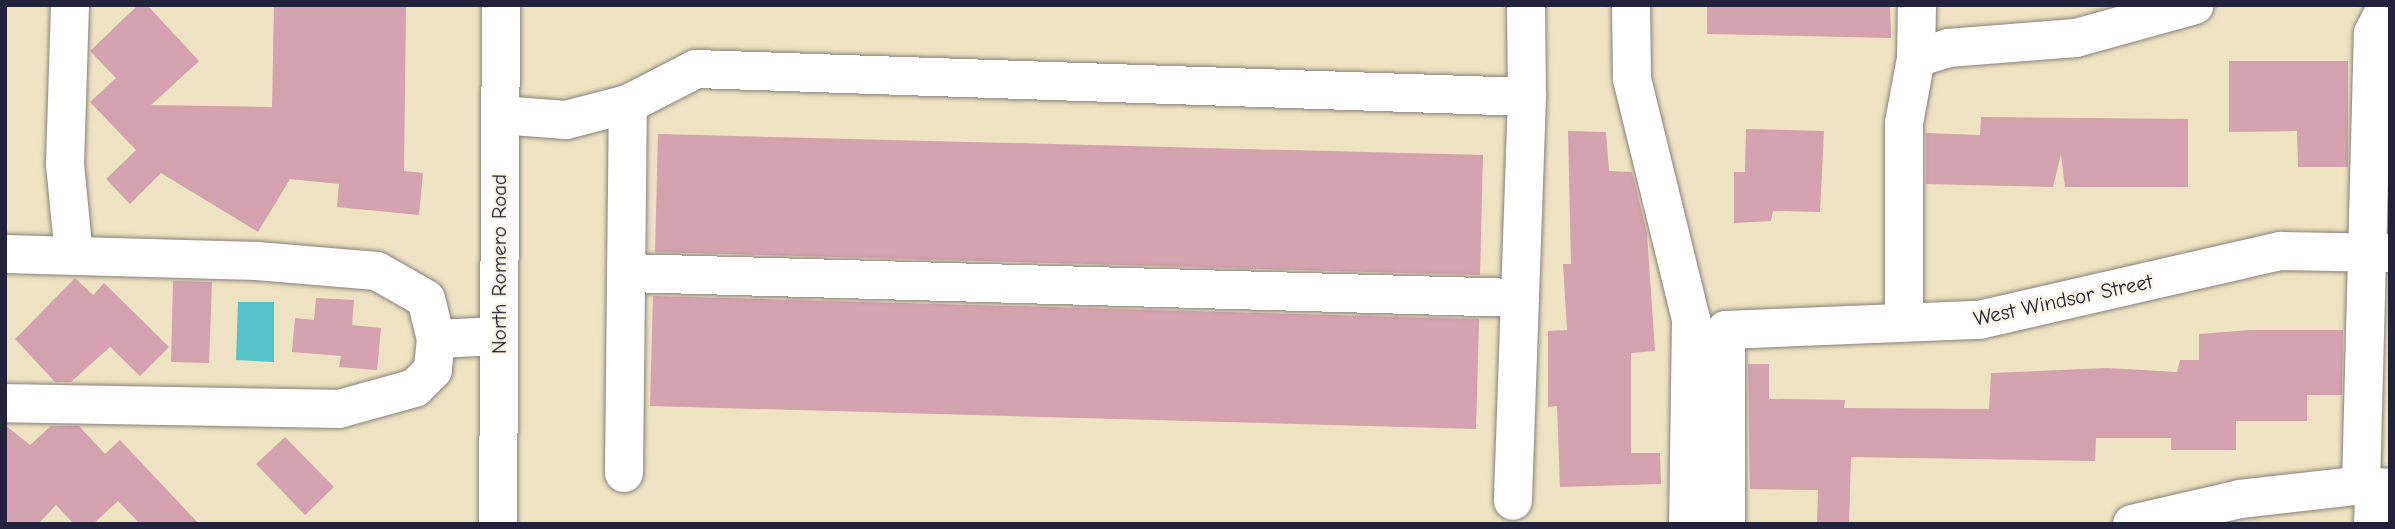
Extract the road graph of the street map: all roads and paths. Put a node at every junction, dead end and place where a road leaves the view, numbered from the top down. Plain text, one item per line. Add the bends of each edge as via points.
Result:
1 (70, 5) edge
2 (501, 5) edge
3 (1526, 5) edge
4 (1631, 5) edge
5 (1917, 5) edge
6 (2195, 5) edge
7 (2388, 5) edge
8 (1916, 58) junction
9 (1527, 97) junction
10 (628, 104) junction
11 (500, 115) junction
12 (2379, 253) edge
13 (5, 254) edge
14 (74, 256) junction
15 (628, 273) junction
16 (1520, 298) junction
17 (1904, 322) junction
18 (499, 336) junction
19 (436, 339) junction
20 (5, 402) edge
21 (624, 473) dead end
22 (2374, 496) edge
23 (1513, 501) dead end
24 (498, 524) edge
25 (1688, 524) edge
26 (1726, 524) edge
27 (2132, 524) edge

1 - 14 street via 65,164
2 - 11 street, North Romero Road
3 - 9 street
4 - 25 street via 1632,79 1691,319
5 - 8 street
6 - 8 street via 2076,38 1948,48
7 - 12 street via 2373,33
8 - 17 street via 1904,123
9 - 10 street via 696,69
9 - 16 street
10 - 11 street via 566,120
10 - 15 street
11 - 18 street, North Romero Road
12 - 17 street, West Windsor Street via 2281,251 1979,320
12 - 22 street
13 - 14 street
14 - 19 street via 257,261 377,271 426,299
15 - 16 street
15 - 21 street
16 - 23 street
17 - 26 street, West Windsor Street via 1726,330
18 - 19 street
18 - 24 street, North Romero Road
19 - 20 street via 433,370 415,388 339,409
22 - 27 street via 2239,499

